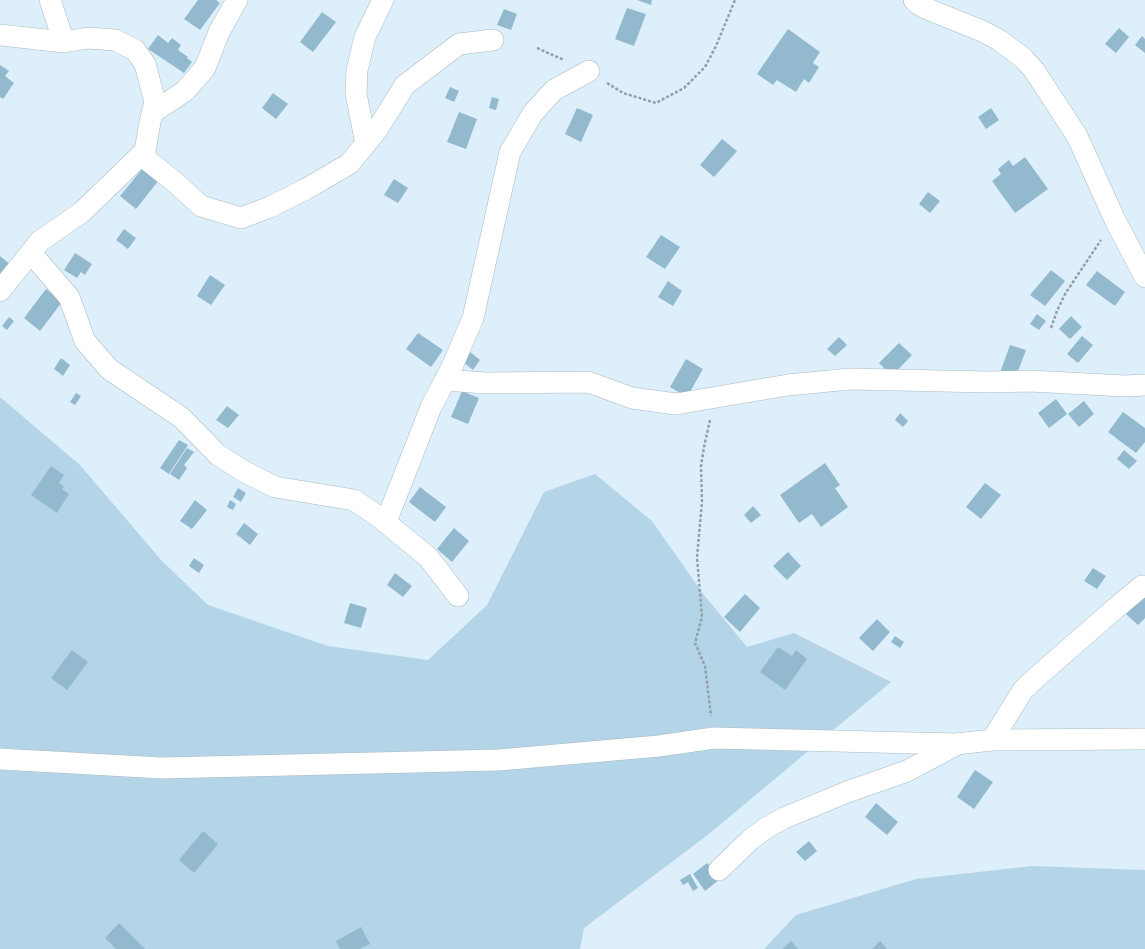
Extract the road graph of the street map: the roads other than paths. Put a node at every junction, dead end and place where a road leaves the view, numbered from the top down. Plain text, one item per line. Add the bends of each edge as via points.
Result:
1 (50, 0) edge
2 (237, 0) edge
3 (383, 0) edge
4 (914, 0) edge
5 (0, 35) edge
6 (493, 40) dead end
7 (64, 42) junction
8 (589, 71) road end
9 (152, 113) junction
10 (366, 144) junction
11 (145, 151) junction
12 (31, 253) junction
13 (1145, 278) edge
14 (0, 291) edge
15 (445, 380) junction
16 (1145, 385) edge
17 (386, 522) junction
18 (1145, 586) edge
19 (458, 596) dead end
20 (1145, 739) edge
21 (992, 740) junction
22 (956, 744) junction
23 (0, 759) edge
24 (719, 870) dead end

1 - 7 street
2 - 9 street via 219,32 205,68 185,91
3 - 10 street via 365,37 357,70 356,94
4 - 13 street via 925,8 999,40 1034,70 1078,136 1115,220
5 - 7 street
6 - 10 street via 459,44 405,85
7 - 9 street via 88,38 114,40 135,50 145,64 155,102
8 - 15 street via 554,90 533,113 510,152 473,318
9 - 11 street
10 - 11 street via 350,164 306,190 241,218 201,206 146,159
11 - 12 street via 82,212 40,241
12 - 14 street
12 - 17 street via 69,297 85,341 109,369 182,418 218,455 245,472 275,486 354,500
15 - 16 street via 485,383 588,382 632,398 676,404 788,385 850,379
15 - 17 street via 431,407
17 - 19 street via 428,557
18 - 21 street via 1110,613 1023,690
20 - 21 street
21 - 22 street
22 - 23 street via 714,738 659,746 499,760 162,768
22 - 24 street via 907,771 784,818 750,840

